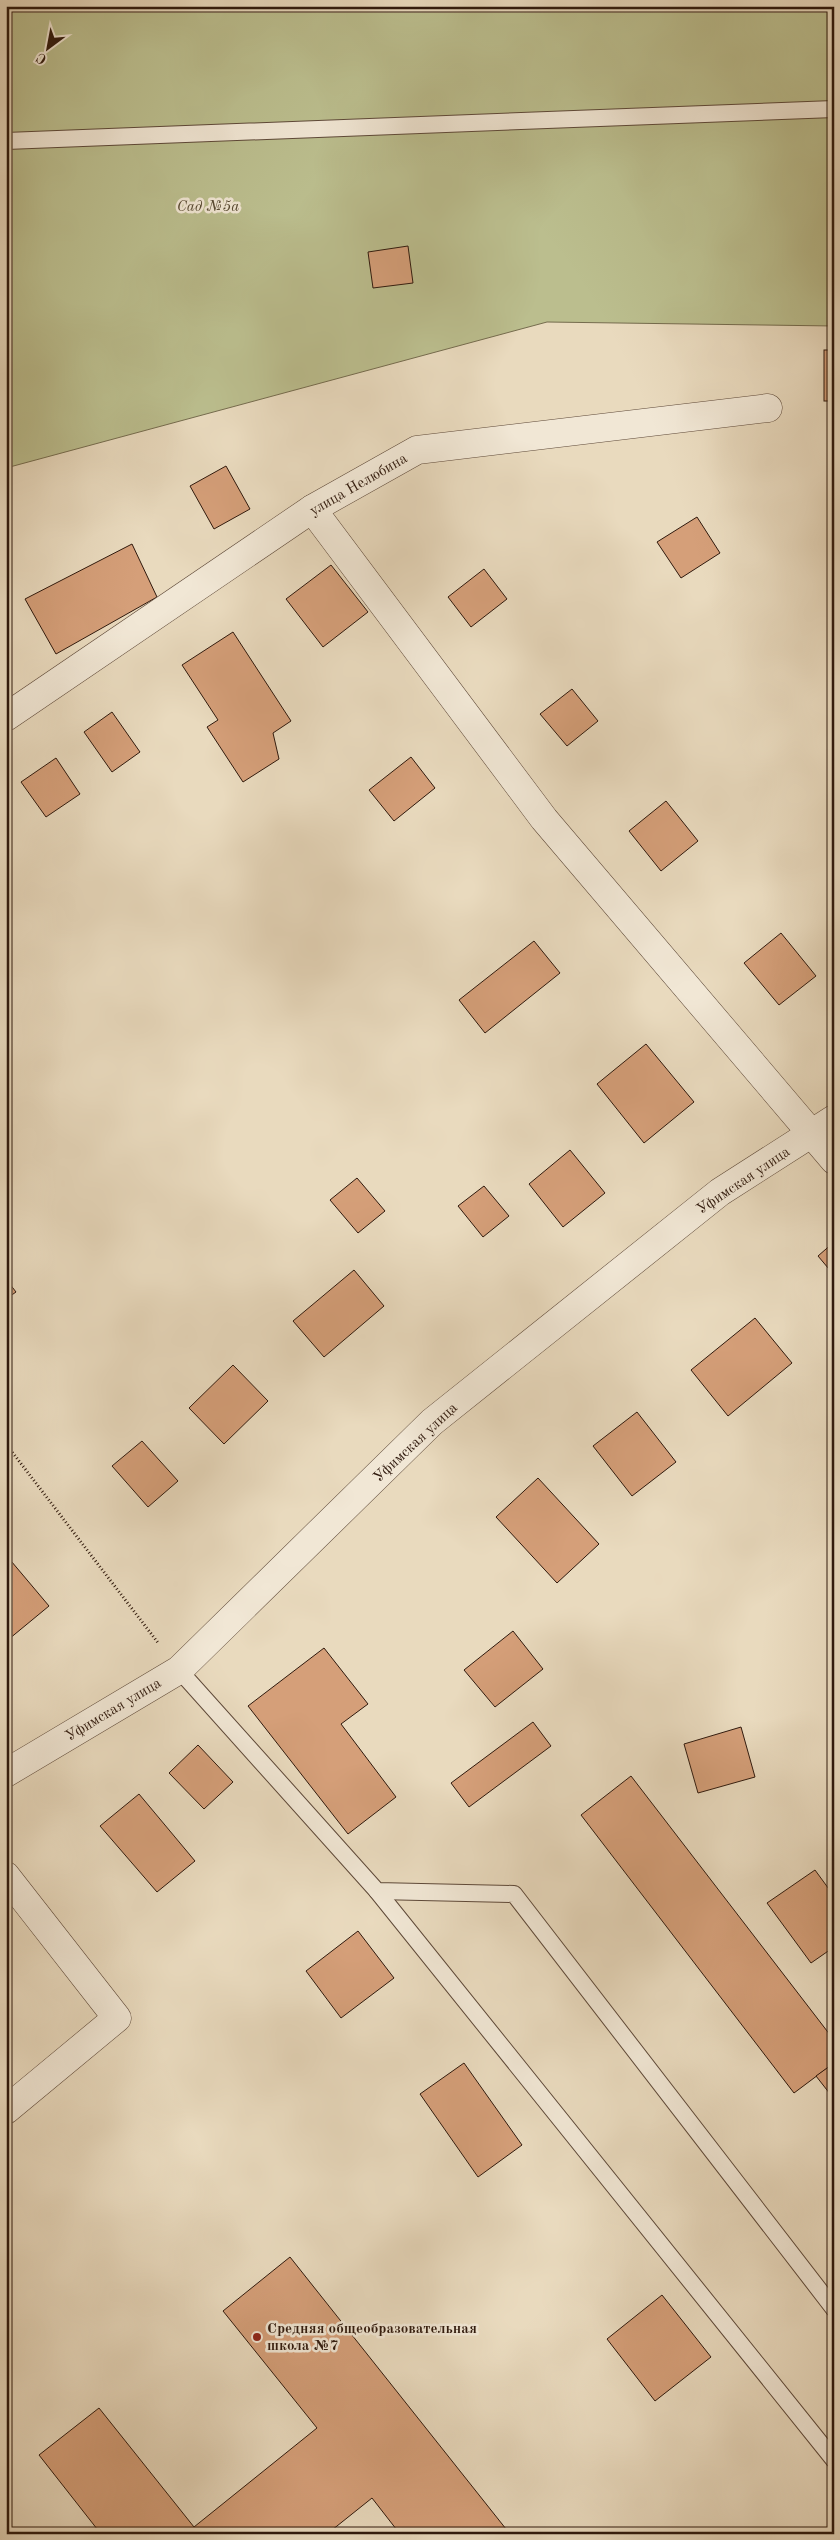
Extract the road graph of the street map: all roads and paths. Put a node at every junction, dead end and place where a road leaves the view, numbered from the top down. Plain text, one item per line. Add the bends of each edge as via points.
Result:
1 (834, 109) edge
2 (6, 141) edge
3 (768, 408) dead end
4 (312, 509) junction
5 (6, 718) edge
6 (823, 1127) edge
7 (834, 1160) edge
8 (6, 1444) edge
9 (179, 1670) junction
10 (6, 1773) edge
11 (6, 1876) edge
12 (377, 1891) junction
13 (6, 2110) edge
14 (834, 2309) edge
15 (834, 2460) edge

1 - 2 lane
3 - 4 street, улица Нелюбина via 417,450
4 - 5 street, улица Нелюбина
4 - 6 street via 544,819
6 - 7 street
6 - 9 street, Уфимская улица via 720,1192 432,1422
8 - 9 path
9 - 10 street, Уфимская улица
9 - 12 lane
11 - 13 street via 117,2018
12 - 14 lane via 514,1894
12 - 15 lane

